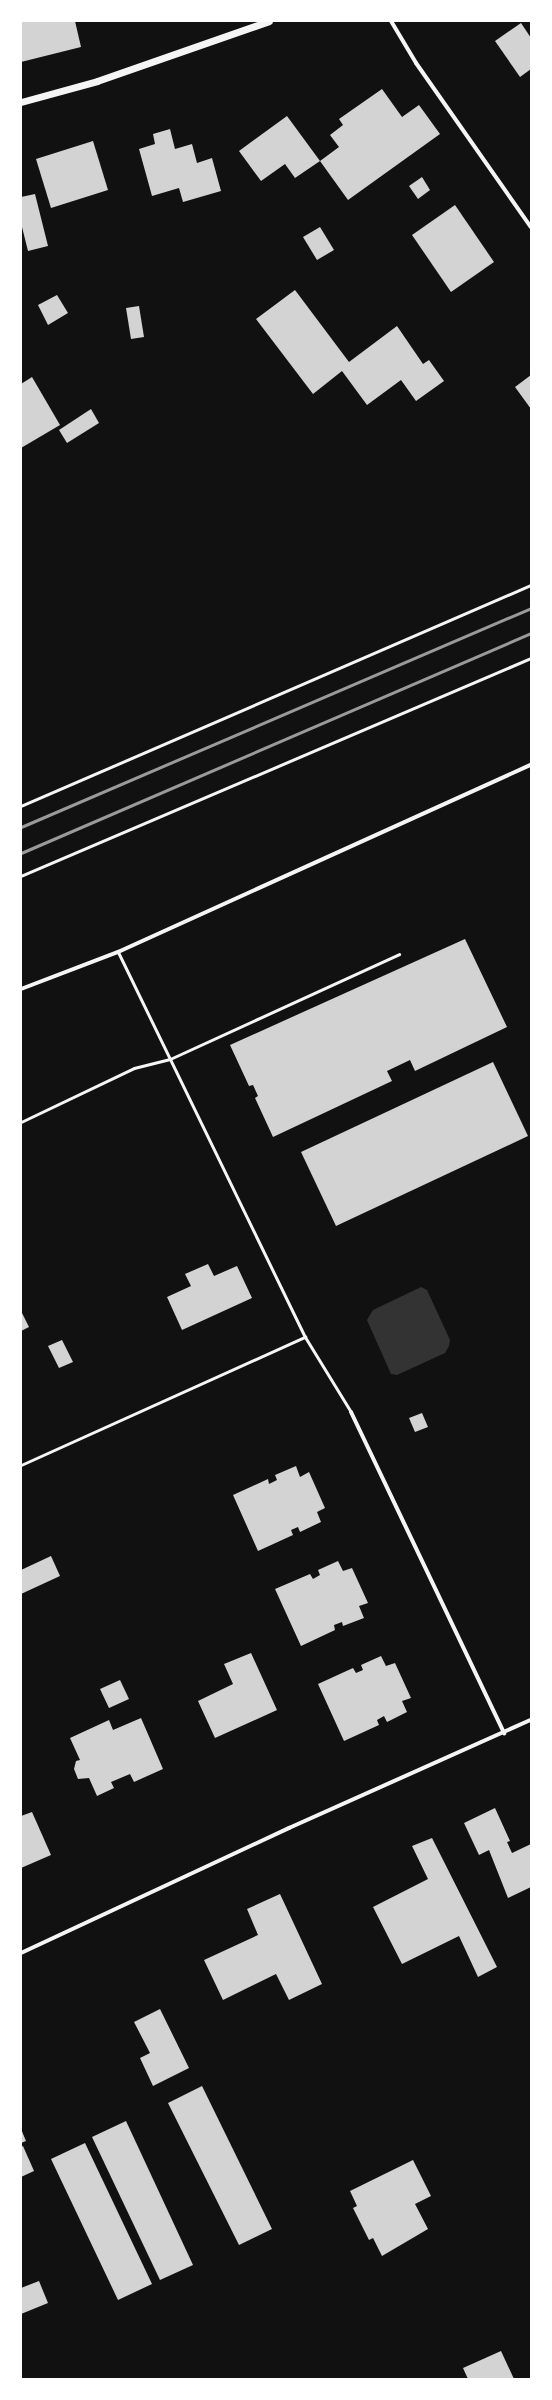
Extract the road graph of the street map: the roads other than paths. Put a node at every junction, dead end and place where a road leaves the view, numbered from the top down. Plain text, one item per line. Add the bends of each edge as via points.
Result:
1 (269, 21) edge
2 (391, 21) edge
3 (21, 102) edge
4 (531, 227) edge
5 (531, 765) edge
6 (118, 952) junction
7 (399, 954) dead end
8 (21, 989) edge
9 (170, 1059) junction
10 (21, 1122) edge
11 (305, 1337) junction
12 (351, 1412) joint
13 (21, 1465) edge
14 (531, 1720) edge
15 (504, 1733) junction
16 (21, 1953) edge

1 - 3 street via 161,60
2 - 4 street via 416,63
5 - 6 street
6 - 8 street
6 - 9 lane
7 - 9 lane
9 - 10 lane via 134,1068
9 - 11 lane
11 - 12 lane
11 - 13 lane
12 - 15 street
14 - 15 street
15 - 16 street via 289,1828

